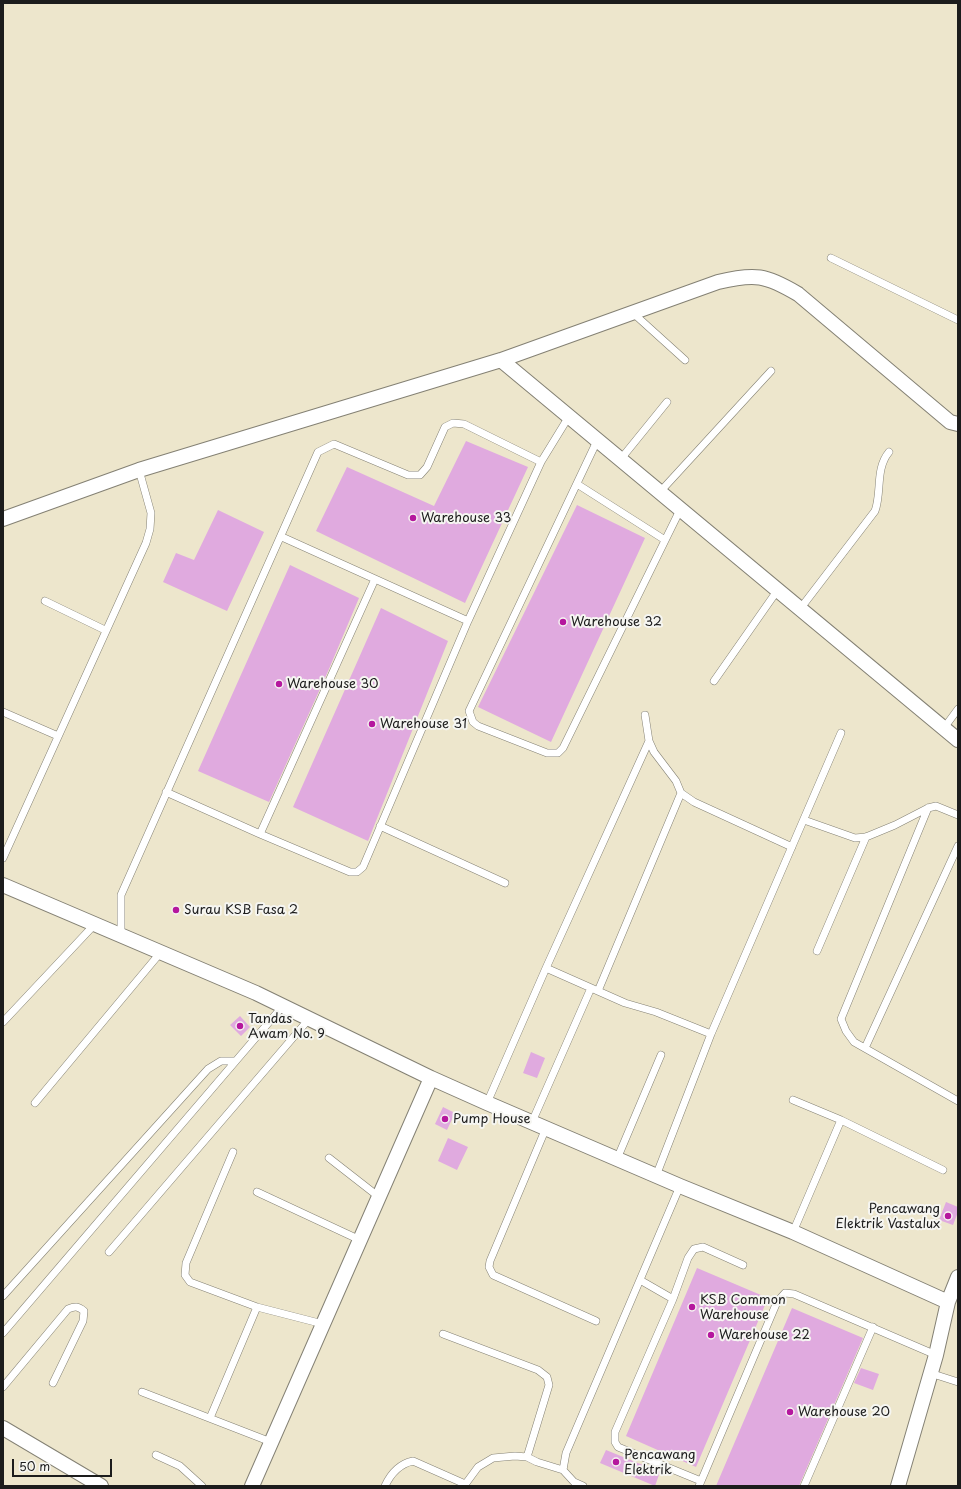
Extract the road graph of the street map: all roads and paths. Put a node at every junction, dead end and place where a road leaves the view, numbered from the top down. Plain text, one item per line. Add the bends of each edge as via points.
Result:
1 (831, 258) dead end
2 (633, 313) junction
3 (958, 320) edge
4 (501, 360) junction
5 (685, 360) dead end
6 (771, 370) dead end
7 (667, 402) dead end
8 (568, 418) junction
9 (958, 424) edge
10 (597, 441) junction
11 (889, 452) dead end
12 (620, 460) junction
13 (541, 462) junction
14 (139, 470) junction
15 (577, 484) junction
16 (659, 493) junction
17 (680, 510) junction
18 (3, 519) edge
19 (282, 537) junction
20 (665, 540) junction
21 (375, 579) junction
22 (777, 591) junction
23 (44, 601) dead end
24 (800, 609) junction
25 (468, 621) junction
26 (105, 630) junction
27 (714, 681) dead end
28 (958, 709) edge
29 (3, 712) edge
30 (645, 715) dead end
31 (944, 728) junction
32 (842, 733) dead end
33 (58, 736) junction
34 (958, 740) edge
35 (650, 741) junction
36 (166, 792) junction
37 (681, 793) junction
38 (928, 808) junction
39 (958, 816) edge
40 (804, 820) junction
41 (380, 826) junction
42 (260, 834) junction
43 (866, 837) junction
44 (958, 846) edge
45 (792, 847) junction
46 (3, 858) edge
47 (505, 883) dead end
48 (3, 885) edge
49 (95, 924) junction
50 (121, 935) junction
51 (817, 951) dead end
52 (161, 952) junction
53 (546, 968) junction
54 (591, 988) junction
55 (598, 991) junction
56 (282, 1007) junction
57 (309, 1019) junction
58 (3, 1022) edge
59 (711, 1034) junction
60 (865, 1048) junction
61 (661, 1055) dead end
62 (235, 1061) junction
63 (431, 1078) junction
64 (793, 1100) dead end
65 (958, 1101) edge
66 (34, 1103) dead end
67 (487, 1103) junction
68 (841, 1120) junction
69 (532, 1122) junction
70 (546, 1128) junction
71 (233, 1152) dead end
72 (329, 1158) dead end
73 (617, 1159) junction
74 (943, 1170) dead end
75 (656, 1176) junction
76 (680, 1186) junction
77 (257, 1192) dead end
78 (378, 1197) junction
79 (793, 1232) junction
80 (360, 1240) junction
81 (108, 1252) dead end
82 (743, 1265) dead end
83 (958, 1277) edge
84 (640, 1280) junction
85 (3, 1296) edge
86 (673, 1299) junction
87 (948, 1302) junction
88 (257, 1308) junction
89 (596, 1321) dead end
90 (323, 1324) junction
91 (873, 1327) junction
92 (3, 1333) edge
93 (443, 1334) dead end
94 (936, 1355) junction
95 (930, 1373) junction
96 (958, 1382) edge
97 (53, 1383) dead end
98 (3, 1387) edge
99 (142, 1392) dead end
100 (210, 1418) junction
101 (3, 1428) edge
102 (271, 1442) junction
103 (156, 1455) dead end
104 (527, 1457) junction
105 (563, 1470) junction
106 (700, 1484) edge
107 (465, 1485) edge
108 (101, 1486) edge
109 (202, 1486) edge
110 (252, 1486) edge
111 (385, 1486) edge
112 (582, 1486) edge
113 (804, 1486) edge
114 (898, 1486) edge

1 - 3 lane
2 - 4 street
2 - 5 lane
2 - 9 street via 741,276 760,277 780,283 798,294 950,422
4 - 8 street
4 - 14 street
6 - 16 lane
7 - 12 lane
8 - 10 street
8 - 13 lane
10 - 12 street
10 - 15 lane
11 - 24 lane via 884,458 879,475 877,504 874,511
12 - 16 street
13 - 19 lane via 464,424 453,423 445,427 427,467 420,475 408,475 334,444 318,452
13 - 25 lane
14 - 18 street
14 - 26 lane via 151,513 150,529 146,543
15 - 20 lane
15 - 20 lane via 469,711 473,722 478,726 547,753 558,753 564,748
16 - 17 street
17 - 20 lane
17 - 22 street
19 - 21 lane
19 - 36 lane
21 - 25 lane
21 - 42 lane
22 - 24 street
22 - 27 lane
23 - 26 lane
24 - 31 street
25 - 41 lane
26 - 33 lane
28 - 31 lane
29 - 33 lane
30 - 35 lane
31 - 34 street
32 - 40 lane
33 - 46 lane
35 - 37 lane via 654,752 676,781
35 - 53 lane
36 - 42 lane
36 - 50 lane via 121,895
37 - 45 lane via 694,802
37 - 55 lane
38 - 39 lane via 936,806
38 - 43 lane
38 - 60 lane via 841,1019 854,1042
40 - 43 lane via 855,838
40 - 45 lane
41 - 42 lane via 362,867 357,872 350,872
41 - 47 lane
43 - 51 lane
44 - 60 lane
45 - 59 lane
48 - 49 street
49 - 50 street
49 - 58 lane
50 - 52 street
52 - 56 street
52 - 66 lane
53 - 54 lane
53 - 67 lane
54 - 55 lane
54 - 69 lane
55 - 59 lane
56 - 57 street
56 - 62 lane
57 - 63 street
57 - 81 lane
59 - 75 lane
60 - 65 lane
61 - 73 lane
62 - 85 lane via 221,1061 208,1068
62 - 92 lane
63 - 67 street
63 - 78 street
64 - 68 lane
67 - 69 street
68 - 74 lane
68 - 79 lane
69 - 70 street
70 - 73 street
70 - 89 lane via 489,1267 493,1275
71 - 88 lane via 186,1263 185,1274 190,1282
72 - 78 lane
73 - 75 street
75 - 76 street
76 - 79 street
76 - 84 lane
77 - 80 lane
78 - 80 street
79 - 87 street
80 - 90 street
82 - 86 lane via 703,1247 694,1249 688,1258
83 - 87 street
84 - 86 lane
84 - 105 lane via 566,1453
86 - 106 lane via 615,1432 615,1442 618,1447
87 - 94 street
88 - 90 lane
88 - 100 lane
90 - 102 street
91 - 94 lane
91 - 106 lane via 794,1294 785,1293 777,1302
91 - 113 lane
93 - 104 lane via 538,1370 546,1377 549,1385
94 - 95 street
95 - 96 lane
95 - 114 street
97 - 98 lane via 83,1321 84,1311 80,1307 68,1309
99 - 100 lane
100 - 102 lane
101 - 108 street
102 - 110 street
103 - 109 lane via 180,1466
104 - 105 lane
104 - 107 lane via 493,1458 478,1467
105 - 112 lane via 574,1482
107 - 111 lane via 413,1461 397,1468

